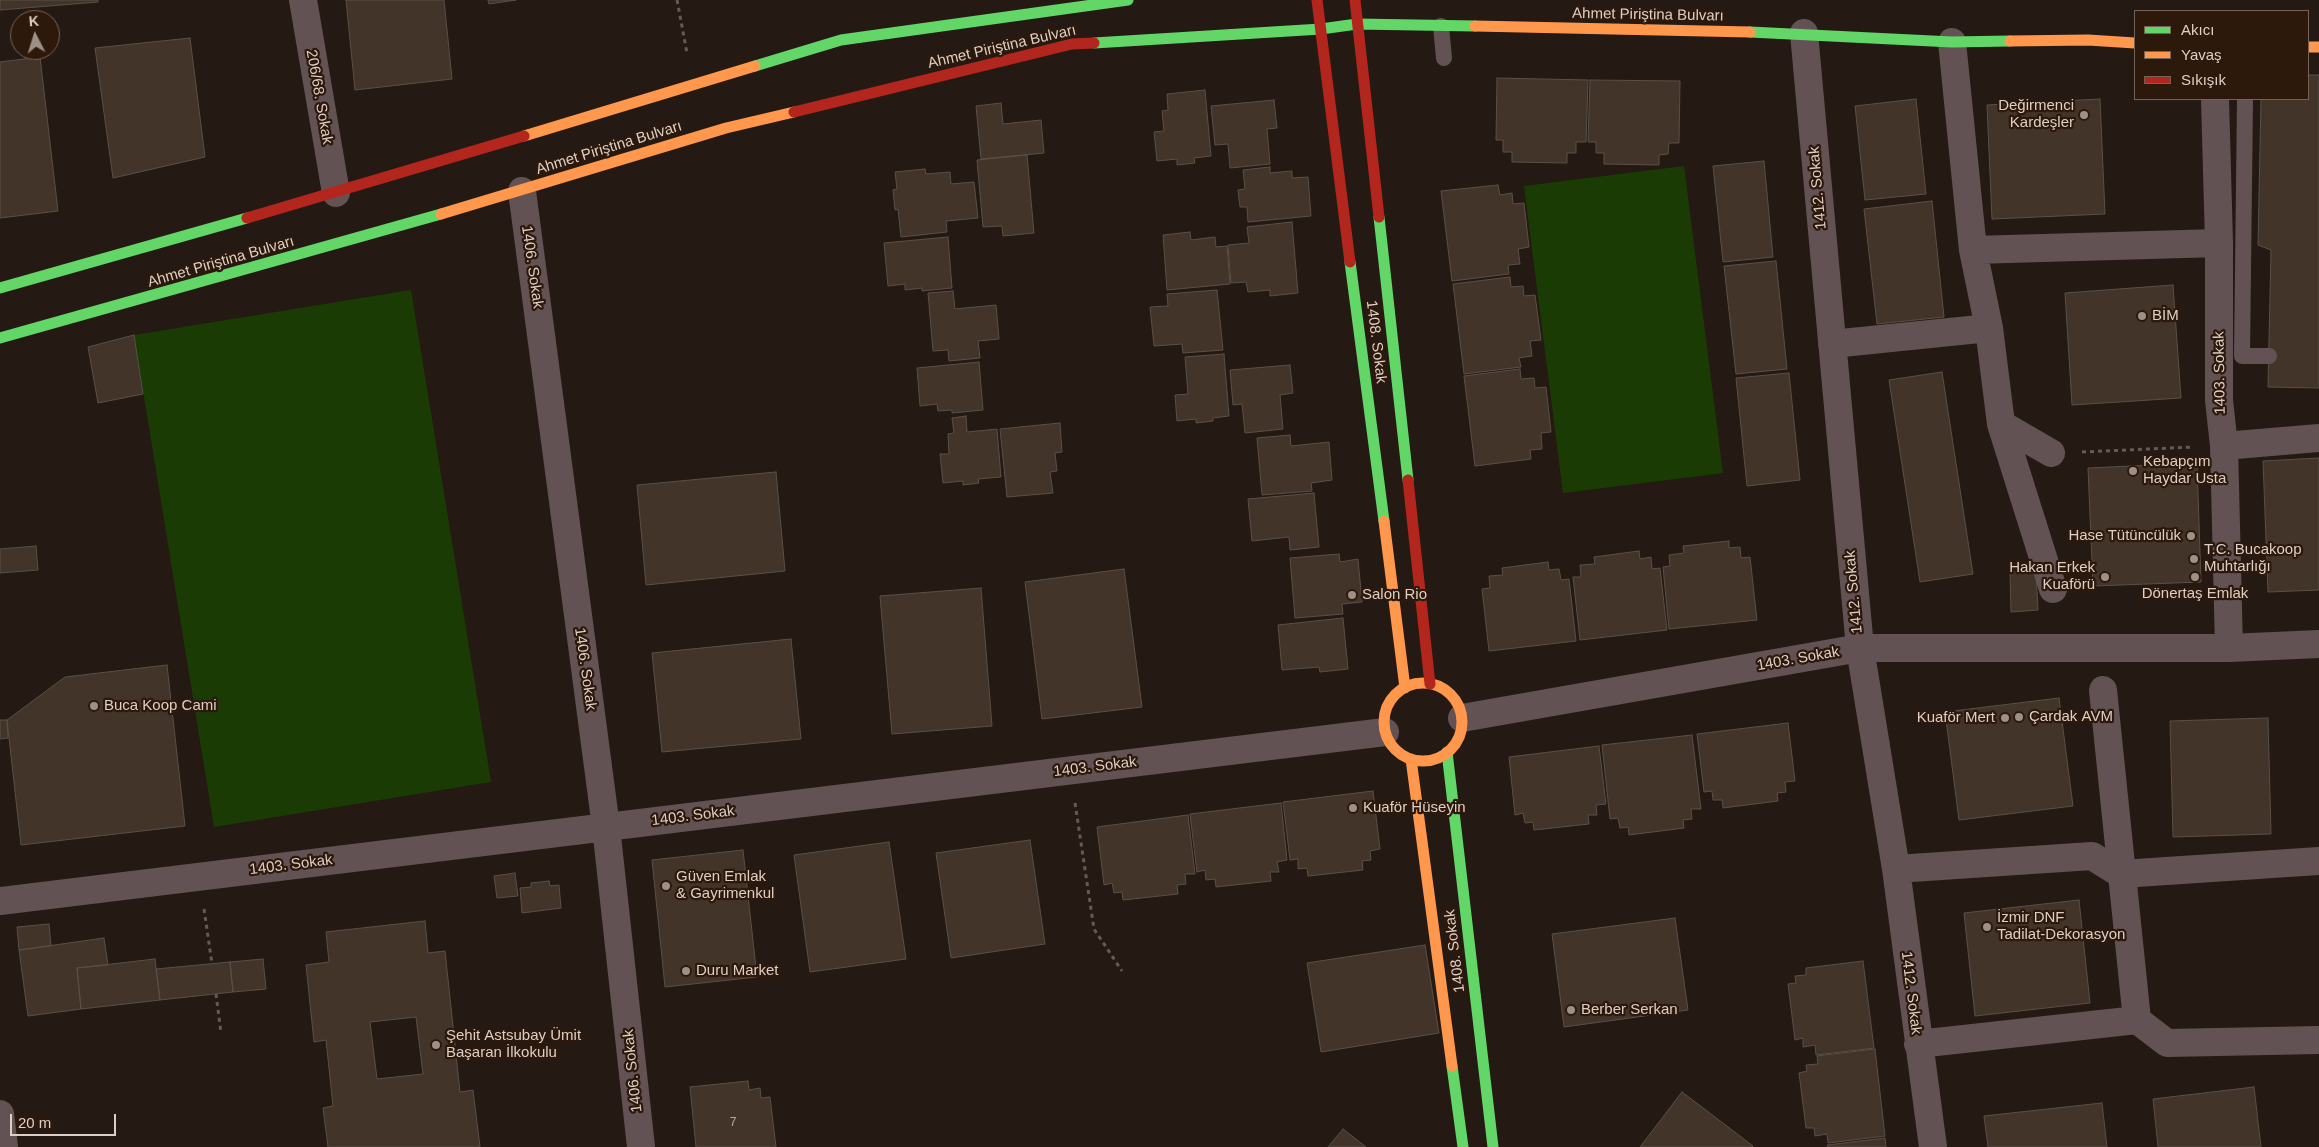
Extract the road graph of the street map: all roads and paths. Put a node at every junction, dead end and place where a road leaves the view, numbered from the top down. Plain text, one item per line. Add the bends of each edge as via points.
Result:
1 (303, 0) edge
2 (677, 0) edge
3 (1128, 0) edge
4 (1317, 0) edge
5 (1354, 0) edge
6 (1357, 24) junction
7 (1441, 26) junction
8 (1321, 29) junction
9 (1804, 33) junction
10 (1952, 42) junction
11 (2134, 43) edge
12 (1444, 58) dead end
13 (693, 85) junction
14 (2215, 100) edge
15 (2245, 100) edge
16 (522, 191) junction
17 (336, 193) junction
18 (2219, 243) junction
19 (1972, 250) junction
20 (0, 288) edge
21 (1989, 328) junction
22 (0, 338) edge
23 (1832, 344) junction
24 (2268, 356) dead end
25 (2001, 424) junction
26 (2319, 438) edge
27 (2224, 446) junction
28 (2051, 453) joint
29 (2053, 590) dead end
30 (2319, 644) edge
31 (1860, 648) junction
32 (2229, 648) junction
33 (1430, 684) junction
34 (1405, 688) junction
35 (2103, 690) dead end
36 (1462, 718) junction
37 (1385, 732) junction
38 (1447, 752) junction
39 (1411, 759) junction
40 (1070, 770) junction
41 (606, 827) junction
42 (2319, 861) edge
43 (1896, 869) junction
44 (2121, 874) junction
45 (198, 876) junction
46 (0, 901) edge
47 (212, 964) dead end
48 (1122, 971) dead end
49 (216, 994) dead end
50 (2137, 1020) junction
51 (221, 1033) dead end
52 (2319, 1040) edge
53 (1918, 1044) junction
54 (0, 1114) edge
55 (4, 1147) edge
56 (641, 1147) edge
57 (1463, 1147) edge
58 (1493, 1147) edge
59 (1933, 1147) edge

1 - 17 street, 206/68. Sokak
2 - 13 path
3 - 13 main road, Ahmet Piriştina Bulvarı via 841,40
4 - 8 main road, 1408. Sokak
5 - 6 main road, 1408. Sokak
6 - 7 main road, Ahmet Piriştina Bulvarı
6 - 8 main road, Ahmet Piriştina Bulvarı
6 - 33 main road, 1408. Sokak
7 - 9 main road, Ahmet Piriştina Bulvarı via 1710,39
7 - 12 lane
8 - 16 main road, Ahmet Piriştina Bulvarı via 1072,44 726,128
8 - 34 main road, 1408. Sokak
9 - 10 main road, Ahmet Piriştina Bulvarı
9 - 23 street, 1412. Sokak
10 - 11 main road, Ahmet Piriştina Bulvarı via 2088,40
10 - 19 street
13 - 17 main road, Ahmet Piriştina Bulvarı
14 - 18 street, 1403. Sokak
15 - 24 lane via 2242,356
16 - 22 main road, Ahmet Piriştina Bulvarı
16 - 41 street, 1406. Sokak
17 - 20 main road, Ahmet Piriştina Bulvarı
18 - 19 street
18 - 27 street, 1403. Sokak via 2219,400
19 - 21 street
21 - 23 street
21 - 25 street
23 - 31 street, 1412. Sokak
25 - 28 street
25 - 29 street
26 - 27 street
27 - 28 path
27 - 32 street, 1403. Sokak
30 - 32 street, 1403. Sokak
31 - 32 street, 1403. Sokak
31 - 36 street, 1403. Sokak
31 - 43 street, 1412. Sokak
33 - 34 main road
33 - 36 main road via 1452,696
34 - 37 main road via 1387,706
35 - 44 street
36 - 38 main road via 1456,743
37 - 39 main road via 1391,744
37 - 40 street, 1403. Sokak
38 - 39 main road via 1436,759
38 - 58 main road, 1408. Sokak
39 - 57 main road, 1408. Sokak
40 - 41 street, 1403. Sokak
40 - 48 path via 1094,929
41 - 45 street, 1403. Sokak
41 - 56 street, 1406. Sokak
42 - 44 street
43 - 44 street via 2092,856
43 - 53 street, 1412. Sokak
44 - 50 street
45 - 46 street, 1403. Sokak
45 - 47 path
49 - 51 path
50 - 52 street via 2167,1043
50 - 53 street
53 - 59 street, 1412. Sokak
54 - 55 street

